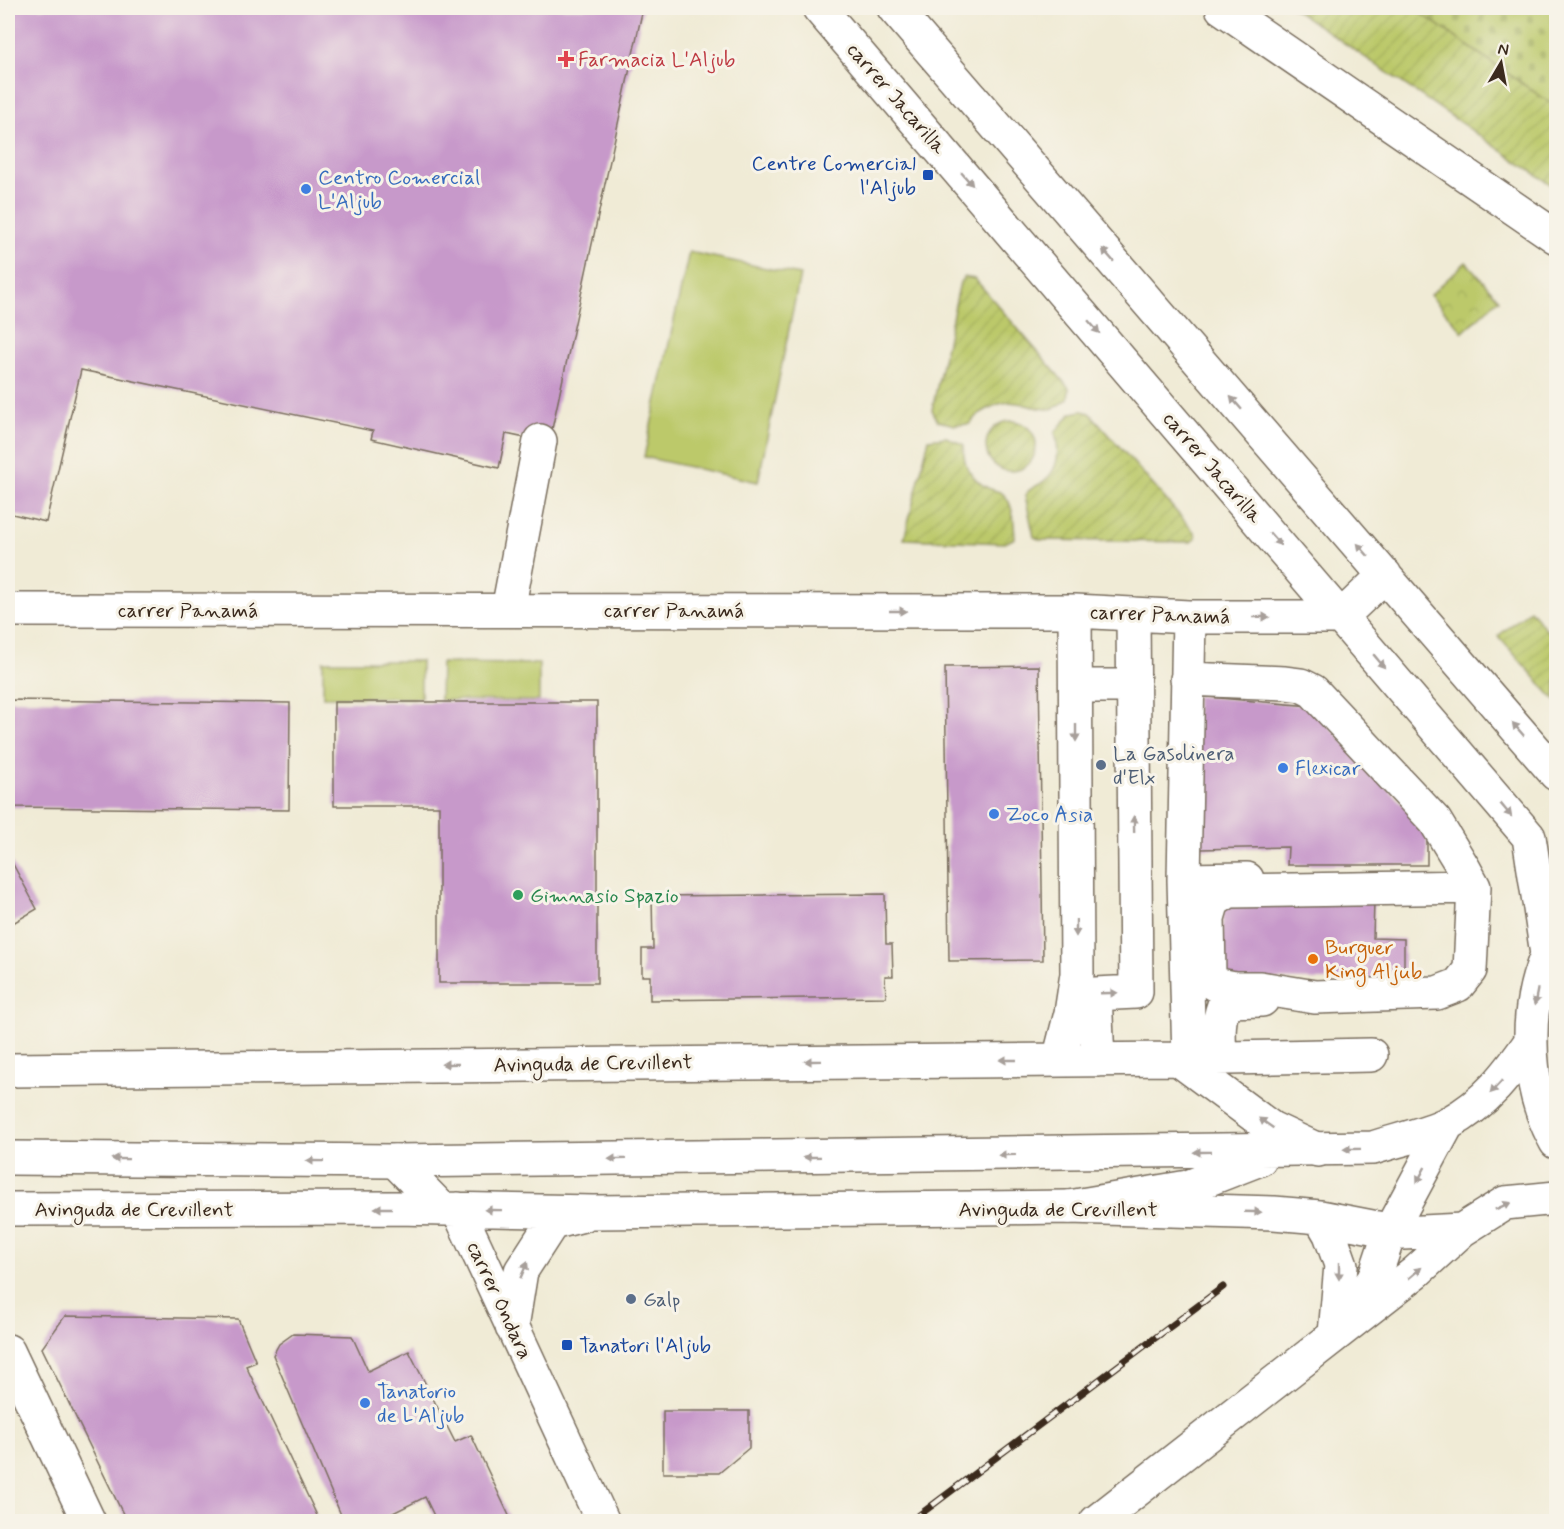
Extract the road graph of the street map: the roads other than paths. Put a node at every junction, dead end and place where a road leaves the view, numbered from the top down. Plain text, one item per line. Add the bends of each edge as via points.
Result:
1 (819, 8) edge
2 (894, 8) edge
3 (1222, 8) edge
4 (1557, 237) edge
5 (540, 441) dead end
6 (1384, 575) junction
7 (8, 610) edge
8 (508, 610) junction
9 (1075, 611) junction
10 (1132, 614) junction
11 (1189, 617) junction
12 (1341, 617) junction
13 (1187, 679) junction
14 (1076, 686) junction
15 (1132, 686) junction
16 (1557, 774) edge
17 (1184, 880) junction
18 (1474, 887) junction
19 (1552, 946) edge
20 (1186, 985) junction
21 (1315, 997) junction
22 (1227, 1001) junction
23 (1531, 1041) junction
24 (1371, 1055) dead end
25 (1195, 1058) junction
26 (1098, 1059) junction
27 (1059, 1060) junction
28 (8, 1070) edge
29 (1448, 1123) junction
30 (1557, 1142) edge
31 (1318, 1150) junction
32 (1281, 1151) junction
33 (8, 1158) edge
34 (395, 1161) junction
35 (1557, 1197) edge
36 (1069, 1207) junction
37 (8, 1209) edge
38 (450, 1209) junction
39 (593, 1212) junction
40 (1320, 1217) junction
41 (1462, 1230) junction
42 (1390, 1231) junction
43 (512, 1327) junction
44 (1335, 1334) junction
45 (8, 1351) edge
46 (89, 1521) edge
47 (603, 1521) edge
48 (1096, 1521) edge

1 -> 12 main road, carrer Jacarilla
6 -> 2 main road
3 - 4 main road
5 - 8 main road
6 - 12 main road
16 -> 6 main road
7 - 8 main road, carrer Panamá
8 -> 9 main road, carrer Panamá
9 - 10 main road, carrer Panamá
9 - 14 main road
10 - 11 main road, carrer Panamá
10 - 15 main road
11 -> 12 main road, carrer Panamá
11 - 13 main road
12 -> 19 main road, carrer Jacarilla via 1529,837
13 - 17 main road
13 - 18 main road via 1285,682 1313,691 1435,821
14 - 15 main road
14 -> 27 main road via 1077,974
26 -> 15 main road via 1095,994 1136,992
17 - 18 main road via 1444,876 1463,879
17 - 20 main road
18 - 21 main road via 1470,970 1458,985 1437,993
18 - 21 main road via 1228,891 1213,901 1208,918 1208,962 1214,984
19 -> 23 main road via 1534,999
20 - 22 main road via 1201,997
20 - 25 main road
21 - 22 main road
22 - 25 main road via 1219,1027
23 -> 29 main road via 1486,1098
23 - 30 main road via 1536,1087
24 - 25 main road, Avinguda de Crevillent
25 - 26 main road, Avinguda de Crevillent
31 -> 25 main road via 1271,1128
26 - 27 main road, Avinguda de Crevillent
27 -> 28 main road, Avinguda de Crevillent
29 -> 31 main road via 1373,1148
29 -> 42 main road
31 - 32 main road
32 -> 34 main road
32 - 36 main road via 1188,1187
34 -> 33 main road
34 - 38 main road
41 -> 35 main road, Avinguda de Crevillent via 1505,1203
36 - 39 main road, Avinguda de Crevillent
36 -> 40 main road, Avinguda de Crevillent
38 -> 37 main road, Avinguda de Crevillent
39 -> 38 main road, Avinguda de Crevillent
38 - 43 main road, carrer Ondara
43 -> 39 main road via 521,1271 552,1223
40 - 42 main road, Avinguda de Crevillent
40 -> 44 main road via 1341,1266
41 - 42 main road, Avinguda de Crevillent
44 -> 41 main road via 1416,1272
42 - 44 main road via 1374,1279
43 - 47 main road, carrer Ondara
44 - 48 main road
45 - 46 main road

